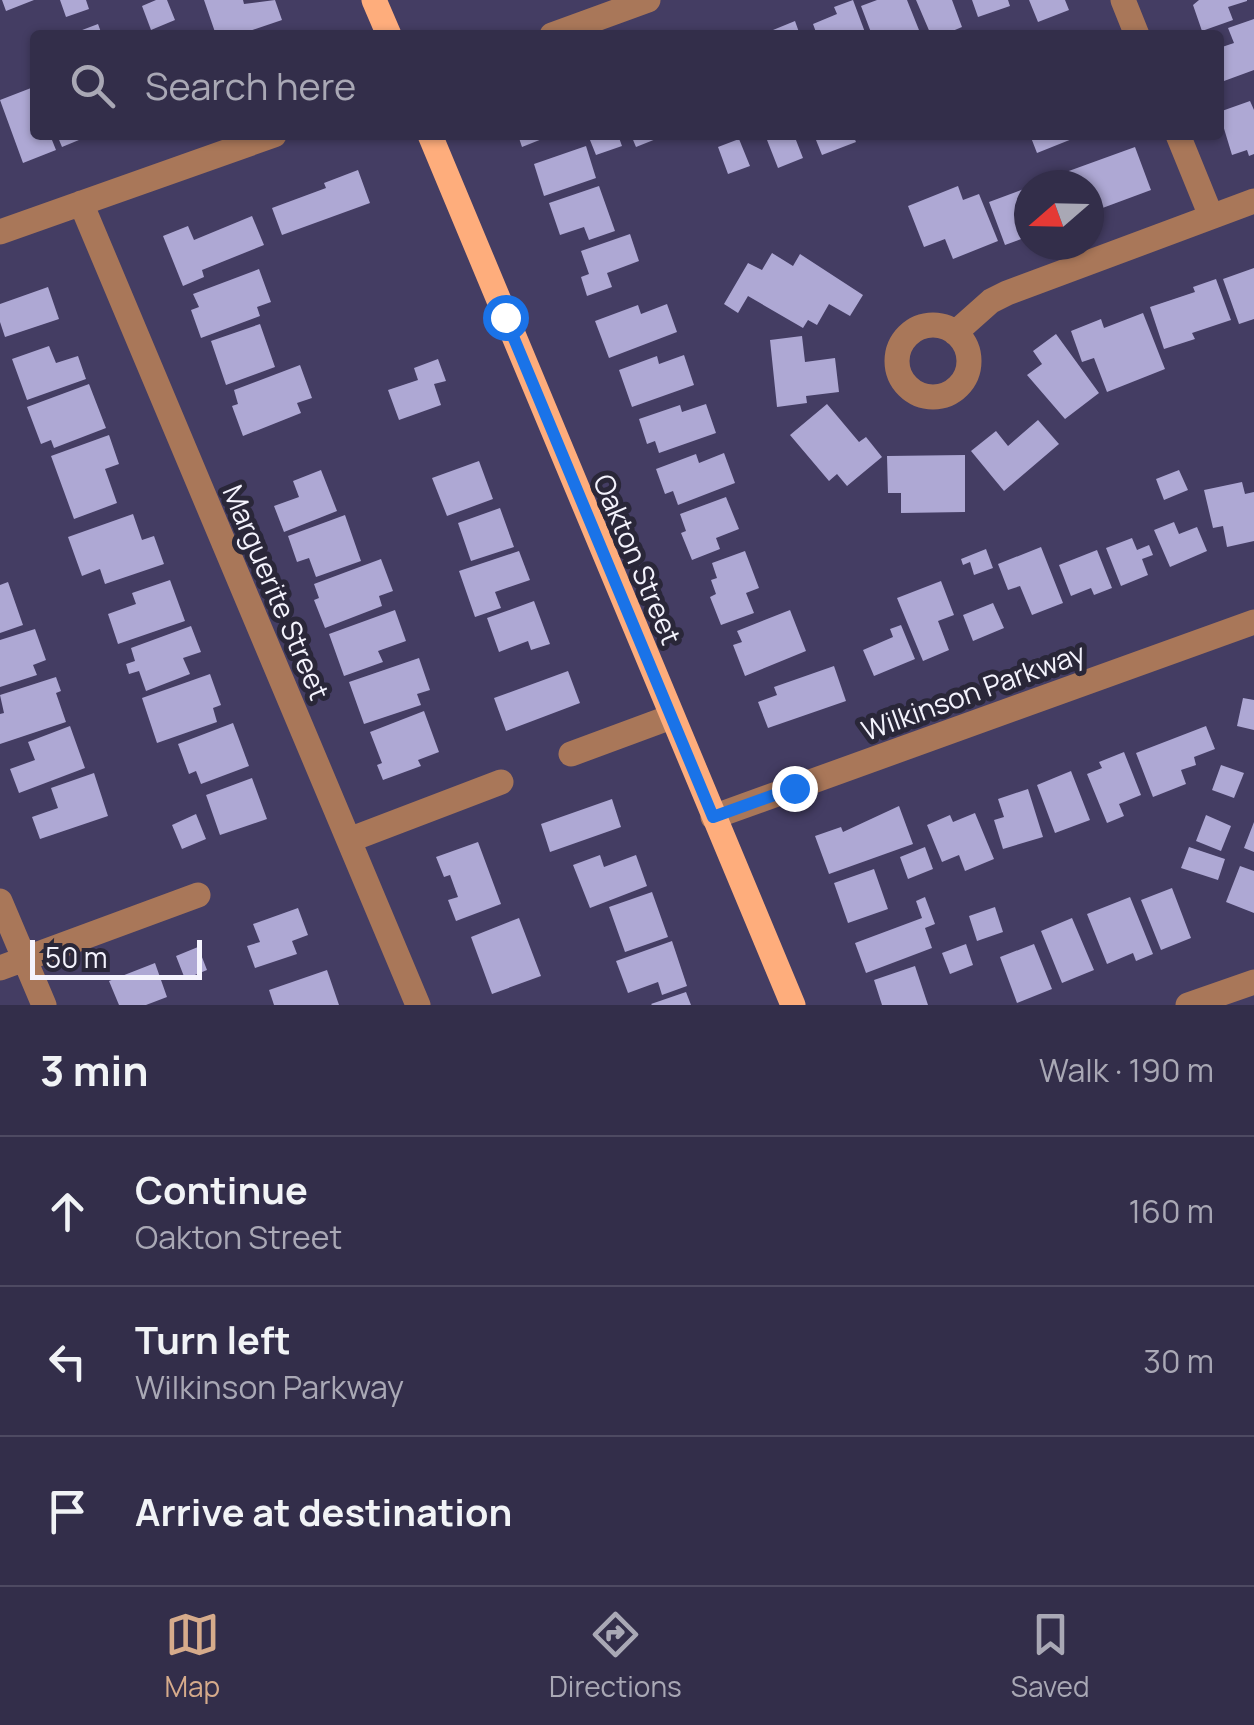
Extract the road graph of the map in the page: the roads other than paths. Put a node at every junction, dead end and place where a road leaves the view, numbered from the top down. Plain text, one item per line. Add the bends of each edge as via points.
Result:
1 (374, 0) edge
2 (648, 0) edge
3 (1123, 0) edge
4 (386, 30) edge
5 (566, 30) edge
6 (1135, 30) edge
7 (260, 140) edge
8 (432, 140) edge
9 (1180, 140) edge
10 (1254, 201) edge
11 (81, 203) junction
12 (1210, 216) junction
13 (0, 232) edge
14 (955, 333) dead end
15 (1254, 622) edge
16 (671, 717) junction
17 (570, 754) dead end
18 (501, 782) dead end
19 (713, 817) junction
20 (349, 840) junction
21 (198, 895) dead end
22 (0, 901) edge
23 (25, 960) junction
24 (0, 968) edge
25 (1254, 982) edge
26 (44, 1005) edge
27 (418, 1005) edge
28 (793, 1005) edge
29 (1188, 1005) edge

1 - 4 main road
2 - 5 street
3 - 6 street
7 - 11 street
8 - 16 main road, Oakton Street
9 - 12 street
10 - 12 street
11 - 13 street
11 - 20 street, Marguerite Street
12 - 14 street via 1007,293
15 - 19 street, Wilkinson Parkway
16 - 17 street
16 - 19 main road, Oakton Street
18 - 20 street
19 - 28 main road, Oakton Street
20 - 27 street, Marguerite Street
21 - 23 street
22 - 23 street
23 - 24 street
23 - 26 street
25 - 29 street

